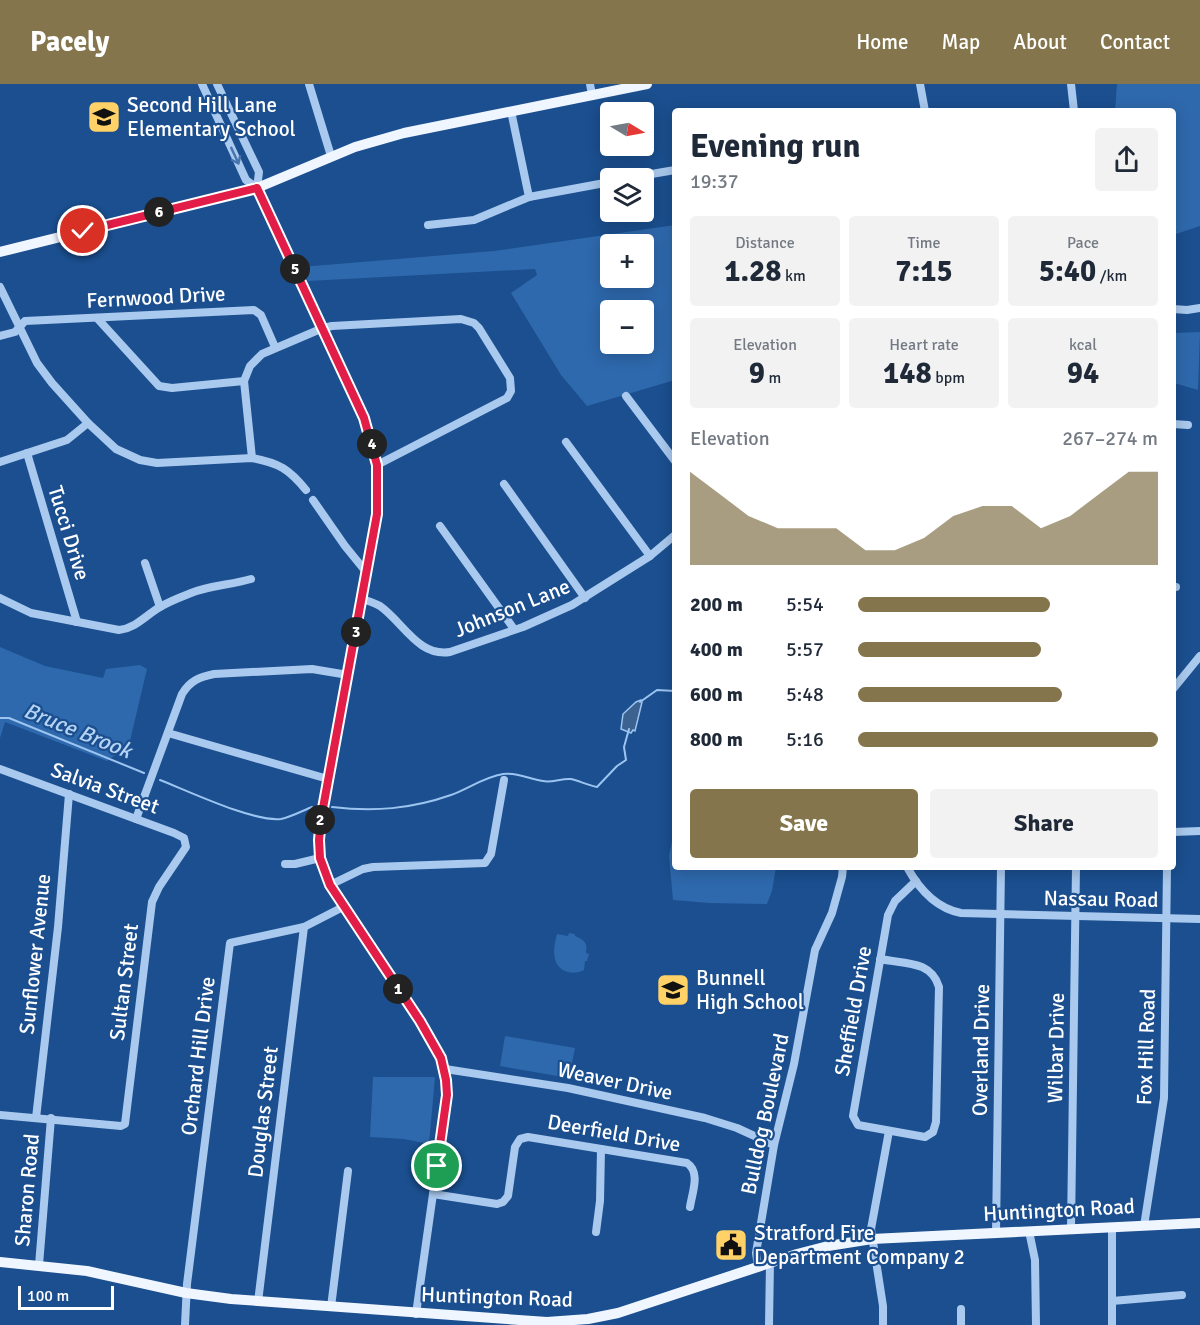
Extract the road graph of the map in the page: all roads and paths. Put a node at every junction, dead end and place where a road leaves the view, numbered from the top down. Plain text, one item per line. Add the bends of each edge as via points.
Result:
1 (202, 84) edge
2 (217, 84) edge
3 (309, 84) edge
4 (646, 84) edge
5 (920, 84) edge
6 (1071, 84) edge
7 (591, 89) edge
8 (924, 108) edge
9 (1074, 108) edge
10 (511, 111) junction
11 (233, 117) junction
12 (219, 123) junction
13 (331, 156) junction
14 (672, 171) edge
15 (654, 174) edge
16 (600, 184) edge
17 (257, 188) junction
18 (529, 197) junction
19 (428, 225) dead end
20 (0, 252) edge
21 (0, 287) edge
22 (1200, 308) edge
23 (1176, 309) edge
24 (96, 318) junction
25 (19, 327) junction
26 (322, 328) junction
27 (0, 336) edge
28 (275, 347) junction
29 (244, 381) junction
30 (626, 396) dead end
31 (88, 423) junction
32 (1176, 424) edge
33 (1188, 425) dead end
34 (566, 442) dead end
35 (27, 453) junction
36 (672, 457) edge
37 (252, 458) junction
38 (0, 462) edge
39 (377, 465) junction
40 (504, 484) dead end
41 (306, 490) dead end
42 (313, 500) dead end
43 (440, 526) dead end
44 (672, 538) edge
45 (650, 556) junction
46 (145, 563) dead end
47 (367, 573) junction
48 (251, 579) dead end
49 (0, 598) edge
50 (585, 598) junction
51 (362, 599) junction
52 (160, 607) junction
53 (77, 622) junction
54 (514, 629) junction
55 (1200, 656) edge
56 (348, 675) junction
57 (1176, 685) edge
58 (168, 733) junction
59 (0, 769) edge
60 (328, 779) junction
61 (504, 780) dead end
62 (69, 794) junction
63 (136, 819) junction
64 (1200, 831) edge
65 (1176, 832) edge
66 (184, 851) joint
67 (320, 858) junction
68 (285, 864) dead end
69 (842, 870) edge
70 (908, 870) edge
71 (1001, 870) edge
72 (1076, 870) edge
73 (1167, 870) edge
74 (916, 881) junction
75 (330, 885) junction
76 (343, 907) junction
77 (1000, 915) junction
78 (1076, 916) junction
79 (1167, 918) junction
80 (1200, 919) edge
81 (304, 927) junction
82 (880, 959) junction
83 (445, 1069) junction
84 (0, 1115) edge
85 (36, 1118) junction
86 (51, 1118) junction
87 (889, 1131) junction
88 (774, 1145) junction
89 (601, 1149) junction
90 (348, 1171) dead end
91 (433, 1194) junction
92 (690, 1207) dead end
93 (1200, 1223) edge
94 (1144, 1226) junction
95 (1112, 1227) junction
96 (1071, 1229) junction
97 (1029, 1231) junction
98 (596, 1232) dead end
99 (996, 1233) junction
100 (872, 1239) junction
101 (0, 1262) edge
102 (770, 1262) junction
103 (39, 1265) junction
104 (758, 1267) junction
105 (186, 1293) junction
106 (1182, 1295) dead end
107 (1112, 1301) junction
108 (258, 1302) junction
109 (331, 1307) junction
110 (962, 1309) dead end
111 (416, 1314) junction
112 (547, 1323) edge
113 (185, 1325) edge
114 (769, 1325) edge
115 (883, 1325) edge
116 (961, 1325) edge
117 (1036, 1325) edge
118 (1112, 1325) edge

1 - 12 street
2 - 11 street
3 - 13 street
4 - 7 main road
5 - 8 street
6 - 9 street
7 - 10 main road
10 - 13 main road via 404,133
10 - 18 street
11 - 12 street
11 - 17 street via 259,172
12 -> 17 street via 246,180
13 - 17 main road
14 - 15 street
16 - 18 street
17 - 20 main road
17 - 26 street
18 - 19 street via 474,220
21 - 25 street
22 - 23 street
24 - 25 street, Fernwood Drive via 26,321
24 - 28 street, Fernwood Drive via 254,310 261,315
24 - 29 street via 159,386
25 - 27 street, Fernwood Drive
25 - 31 street via 37,363
26 - 28 street
26 - 39 street via 364,418
26 - 39 street via 467,320 479,328 510,378 511,391 499,404
28 - 29 street via 254,360
29 - 37 street
30 - 36 street
31 - 35 street via 67,440
31 - 37 street via 116,449 147,461
32 - 33 street
34 - 45 street
35 - 38 street
35 - 53 street, Tucci Drive
37 - 41 street via 285,468
39 - 47 street via 377,514
40 - 50 street
42 - 47 street
43 - 54 street
44 - 45 street, Johnson Lane
45 - 50 street, Johnson Lane
46 - 52 street
47 - 51 street
48 - 52 street via 197,590
49 - 53 street via 31,613
50 - 54 street, Johnson Lane
51 - 54 street, Johnson Lane via 382,607 422,646 435,652 455,651
51 - 56 street
52 - 53 street via 126,629
55 - 57 street
56 - 58 street via 312,669 199,678 182,694
56 - 60 street
58 - 60 street
58 - 63 street
59 - 62 street, Salvia Street
60 - 67 street via 319,831
61 - 75 street via 491,854 484,863 373,867
62 - 63 street, Salvia Street
62 - 85 street, Sunflower Avenue
63 - 66 street, Salvia Street via 179,835 186,842
64 - 65 street
66 - 86 street, Sultan Street via 159,887 151,907 126,1121 123,1125
67 - 68 street
67 - 75 street
69 - 88 street, Bulldog Boulevard via 835,905 815,950 792,1074
70 - 74 street, Nassau Road
71 - 77 street, Overland Drive
72 - 78 street, Wilbar Drive
73 - 79 street, Fox Hill Road
74 - 77 street, Nassau Road via 943,908
74 - 82 street, Sheffield Drive via 891,908
75 - 76 street
76 - 81 street, Orchard Hill Drive
76 - 83 street via 420,1021
77 - 78 street, Nassau Road
77 - 99 street, Overland Drive
78 - 79 street, Nassau Road
78 - 96 street, Wilbar Drive
79 - 80 street, Nassau Road
79 - 94 street, Fox Hill Road via 1164,1098
81 - 105 street, Orchard Hill Drive via 230,943
81 - 108 street, Douglas Street
82 - 87 street, Sheffield Drive via 853,1116 858,1125
82 - 87 street, Sheffield Drive via 931,971 939,987 934,1129 925,1137
83 - 88 street, Weaver Drive via 568,1088 705,1118
83 - 91 street via 447,1095
84 - 85 street
85 - 86 street
86 - 103 street, Sharon Road
87 - 100 street
88 - 104 street, Bulldog Boulevard via 756,1253
89 - 91 street, Deerfield Drive via 523,1137 515,1147 508,1196 503,1202
89 - 92 street, Deerfield Drive via 689,1164 695,1174
89 - 98 street
90 - 109 street
91 - 111 street
93 - 94 main road, Huntington Road
94 - 95 main road, Huntington Road
95 - 96 main road, Huntington Road
95 - 107 street
96 - 97 main road, Huntington Road
97 - 99 main road, Huntington Road
97 - 117 street via 1036,1278
99 - 100 main road, Huntington Road
100 - 102 main road, Huntington Road
100 - 115 street
101 - 103 main road, Huntington Road
102 - 104 main road, Huntington Road
102 - 114 street
103 - 105 main road, Huntington Road via 87,1271
104 - 112 main road, Huntington Road via 618,1313
105 - 108 main road, Huntington Road
105 - 113 street
106 - 107 street
107 - 118 street
108 - 109 main road, Huntington Road
109 - 111 main road, Huntington Road
110 - 116 street
111 - 112 main road, Huntington Road

